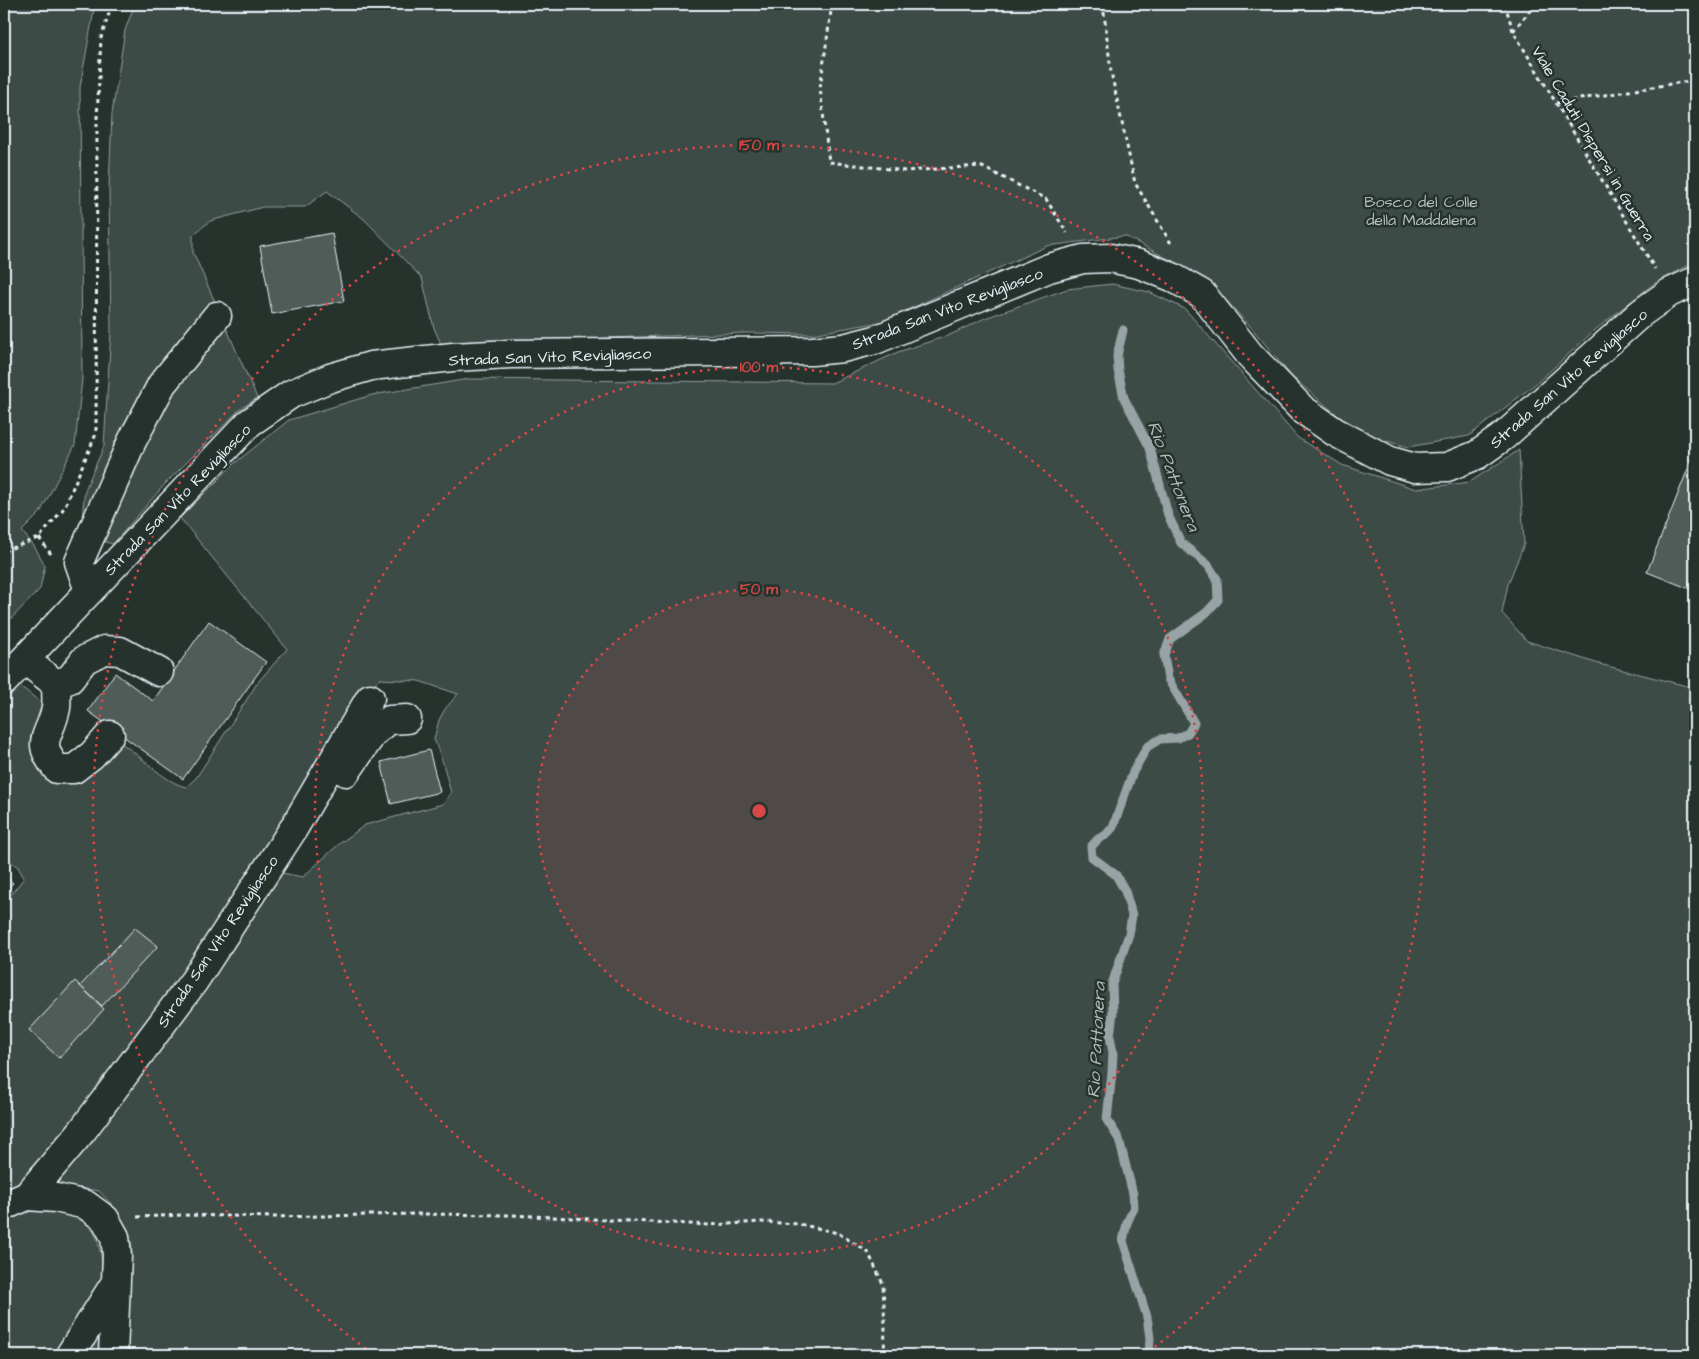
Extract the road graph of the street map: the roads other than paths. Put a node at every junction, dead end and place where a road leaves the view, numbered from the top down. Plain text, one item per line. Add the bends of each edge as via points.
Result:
1 (1695, 281) edge
2 (217, 316) dead end
3 (89, 591) junction
4 (25, 660) junction
5 (159, 672) dead end
6 (4, 681) edge
7 (56, 684) junction
8 (370, 698) dead end
9 (407, 719) dead end
10 (110, 735) dead end
11 (292, 831) junction
12 (16, 1201) edge
13 (115, 1284) junction
14 (70, 1355) edge
15 (113, 1355) edge

1 - 3 street, Strada San Vito Revigliasco via 1669,293 1641,313 1504,436 1477,455 1447,468 1415,468 1390,461 1335,432 1302,408 1250,355 1202,294 1140,264 1110,258 1083,259 1049,268 875,340 843,348 511,354 371,366 291,394 249,423
2 - 3 street via 162,384 132,441 79,562
3 - 4 street, Strada San Vito Revigliasco
4 - 6 street, Strada San Vito Revigliasco
4 - 7 street
5 - 7 street via 120,651 104,650 84,660 70,679
7 - 10 street via 56,707 44,746 47,757 57,769 74,769
8 - 11 street, Strada San Vito Revigliasco
9 - 11 street via 389,720 373,733 311,820
11 - 12 street, Strada San Vito Revigliasco via 194,981 82,1131
12 - 13 street, Strada San Vito Revigliasco via 56,1198 86,1205 105,1219 115,1237
13 - 14 street, Strada San Vito Revigliasco
13 - 15 street, Strada San Vito Revigliasco

